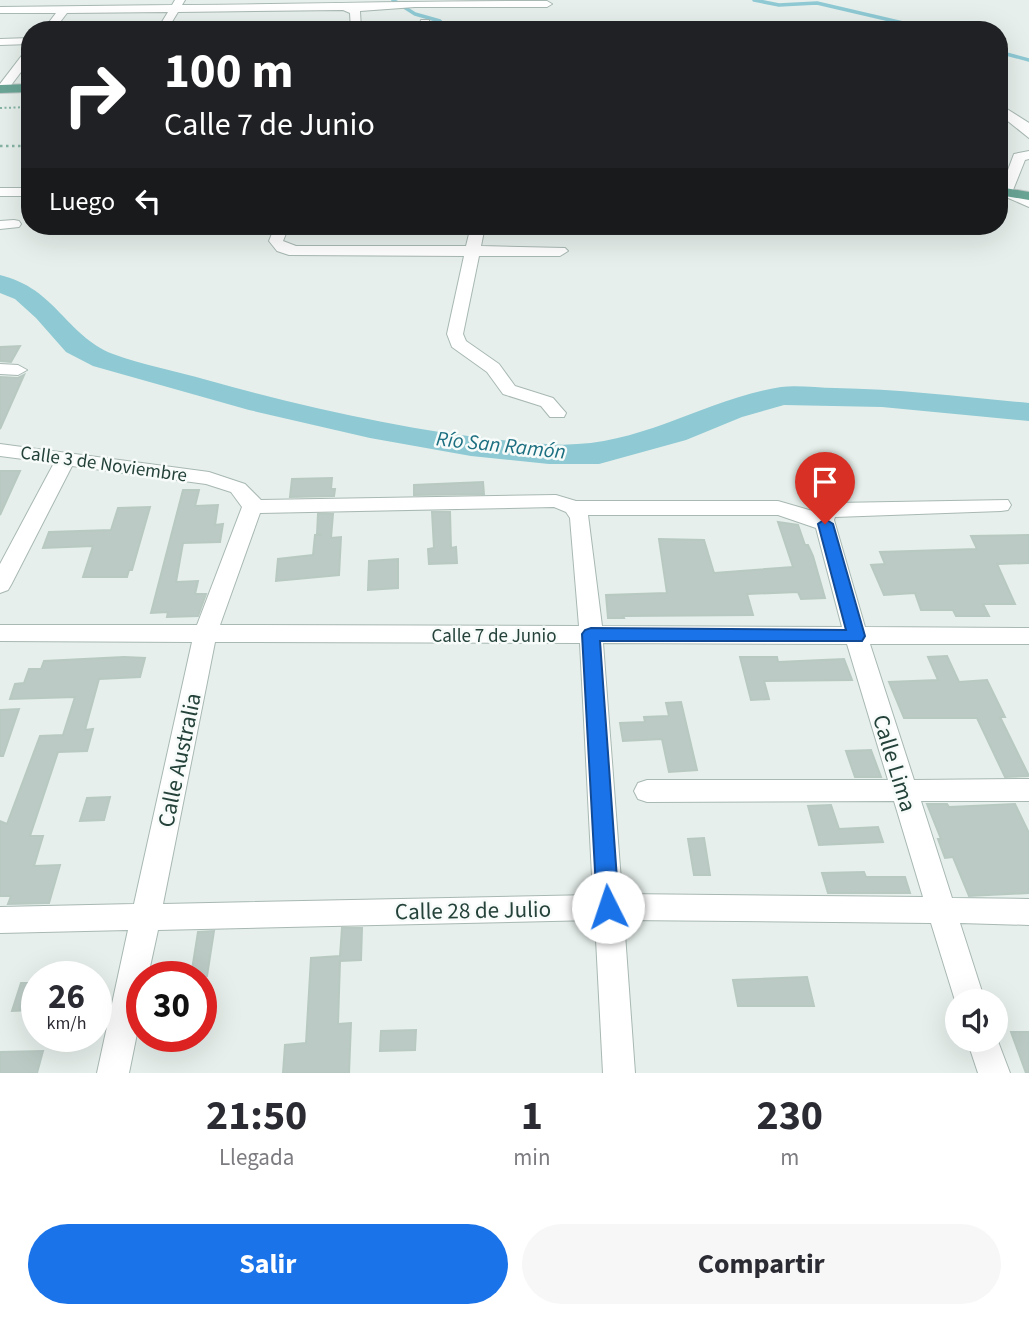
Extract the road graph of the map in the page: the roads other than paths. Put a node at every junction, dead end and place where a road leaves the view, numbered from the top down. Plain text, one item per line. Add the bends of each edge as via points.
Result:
1 (415, 2) edge
2 (177, 4) edge
3 (284, 4) edge
4 (547, 4) dead end
5 (351, 8) junction
6 (64, 9) junction
7 (0, 10) edge
8 (55, 21) edge
9 (167, 21) edge
10 (357, 21) edge
11 (21, 41) edge
12 (0, 42) edge
13 (21, 63) edge
14 (21, 88) edge
15 (1, 89) edge
16 (1008, 114) edge
17 (1029, 134) edge
18 (1029, 155) edge
19 (1008, 180) edge
20 (0, 192) edge
21 (21, 192) edge
22 (1008, 193) edge
23 (1008, 194) edge
24 (1029, 196) edge
25 (1029, 203) edge
26 (278, 235) edge
27 (476, 235) edge
28 (473, 249) junction
29 (560, 251) dead end
30 (557, 413) dead end
31 (0, 450) edge
32 (66, 457) junction
33 (1001, 505) dead end
34 (252, 507) junction
35 (574, 508) junction
36 (825, 524) junction
37 (0, 584) edge
38 (0, 634) edge
39 (591, 634) junction
40 (205, 635) junction
41 (856, 636) junction
42 (1029, 636) edge
43 (1029, 790) edge
44 (647, 791) dead end
45 (903, 791) junction
46 (608, 907) junction
47 (939, 911) junction
48 (1029, 912) edge
49 (147, 917) junction
50 (0, 920) edge
51 (966, 989) edge
52 (986, 1052) edge
53 (113, 1073) edge
54 (619, 1073) edge
55 (994, 1073) edge

1 - 4 street
1 - 5 street
2 - 3 street
2 - 6 street
2 - 9 street
3 - 5 street
5 - 10 street
6 - 7 street
6 - 8 street
11 - 12 street
13 - 15 street
14 - 15 main road
16 - 17 street
18 - 19 street via 1019,157
20 - 21 street
22 - 24 main road
23 - 25 street
26 - 28 street via 276,241 283,249
27 - 28 street
28 - 29 street
28 - 30 street via 455,334 458,343 493,368 509,390 547,402
31 - 32 street, Calle 3 de Noviembre
32 - 34 street, Calle 3 de Noviembre via 209,478 238,488
32 - 37 street
33 - 36 street via 835,509 824,515
34 - 35 street via 556,501
34 - 40 street, Calle Australia
35 - 36 street via 778,508
35 - 39 street via 580,519
36 - 41 street, Calle Lima
38 - 40 street, Calle 7 de Junio
39 - 40 street, Calle 7 de Junio
39 - 41 street, Calle 7 de Junio
39 - 46 street
40 - 49 street, Calle Australia
41 - 42 street, Calle 7 de Junio
41 - 45 street, Calle Lima
43 - 45 street
44 - 45 street
45 - 47 street, Calle Lima
46 - 47 street, Calle 28 de Julio
46 - 49 street, Calle 28 de Julio
46 - 54 street
47 - 48 street, Calle 28 de Julio
47 - 51 street, Calle Lima
49 - 50 street, Calle 28 de Julio
49 - 53 street, Calle Australia
52 - 55 street

